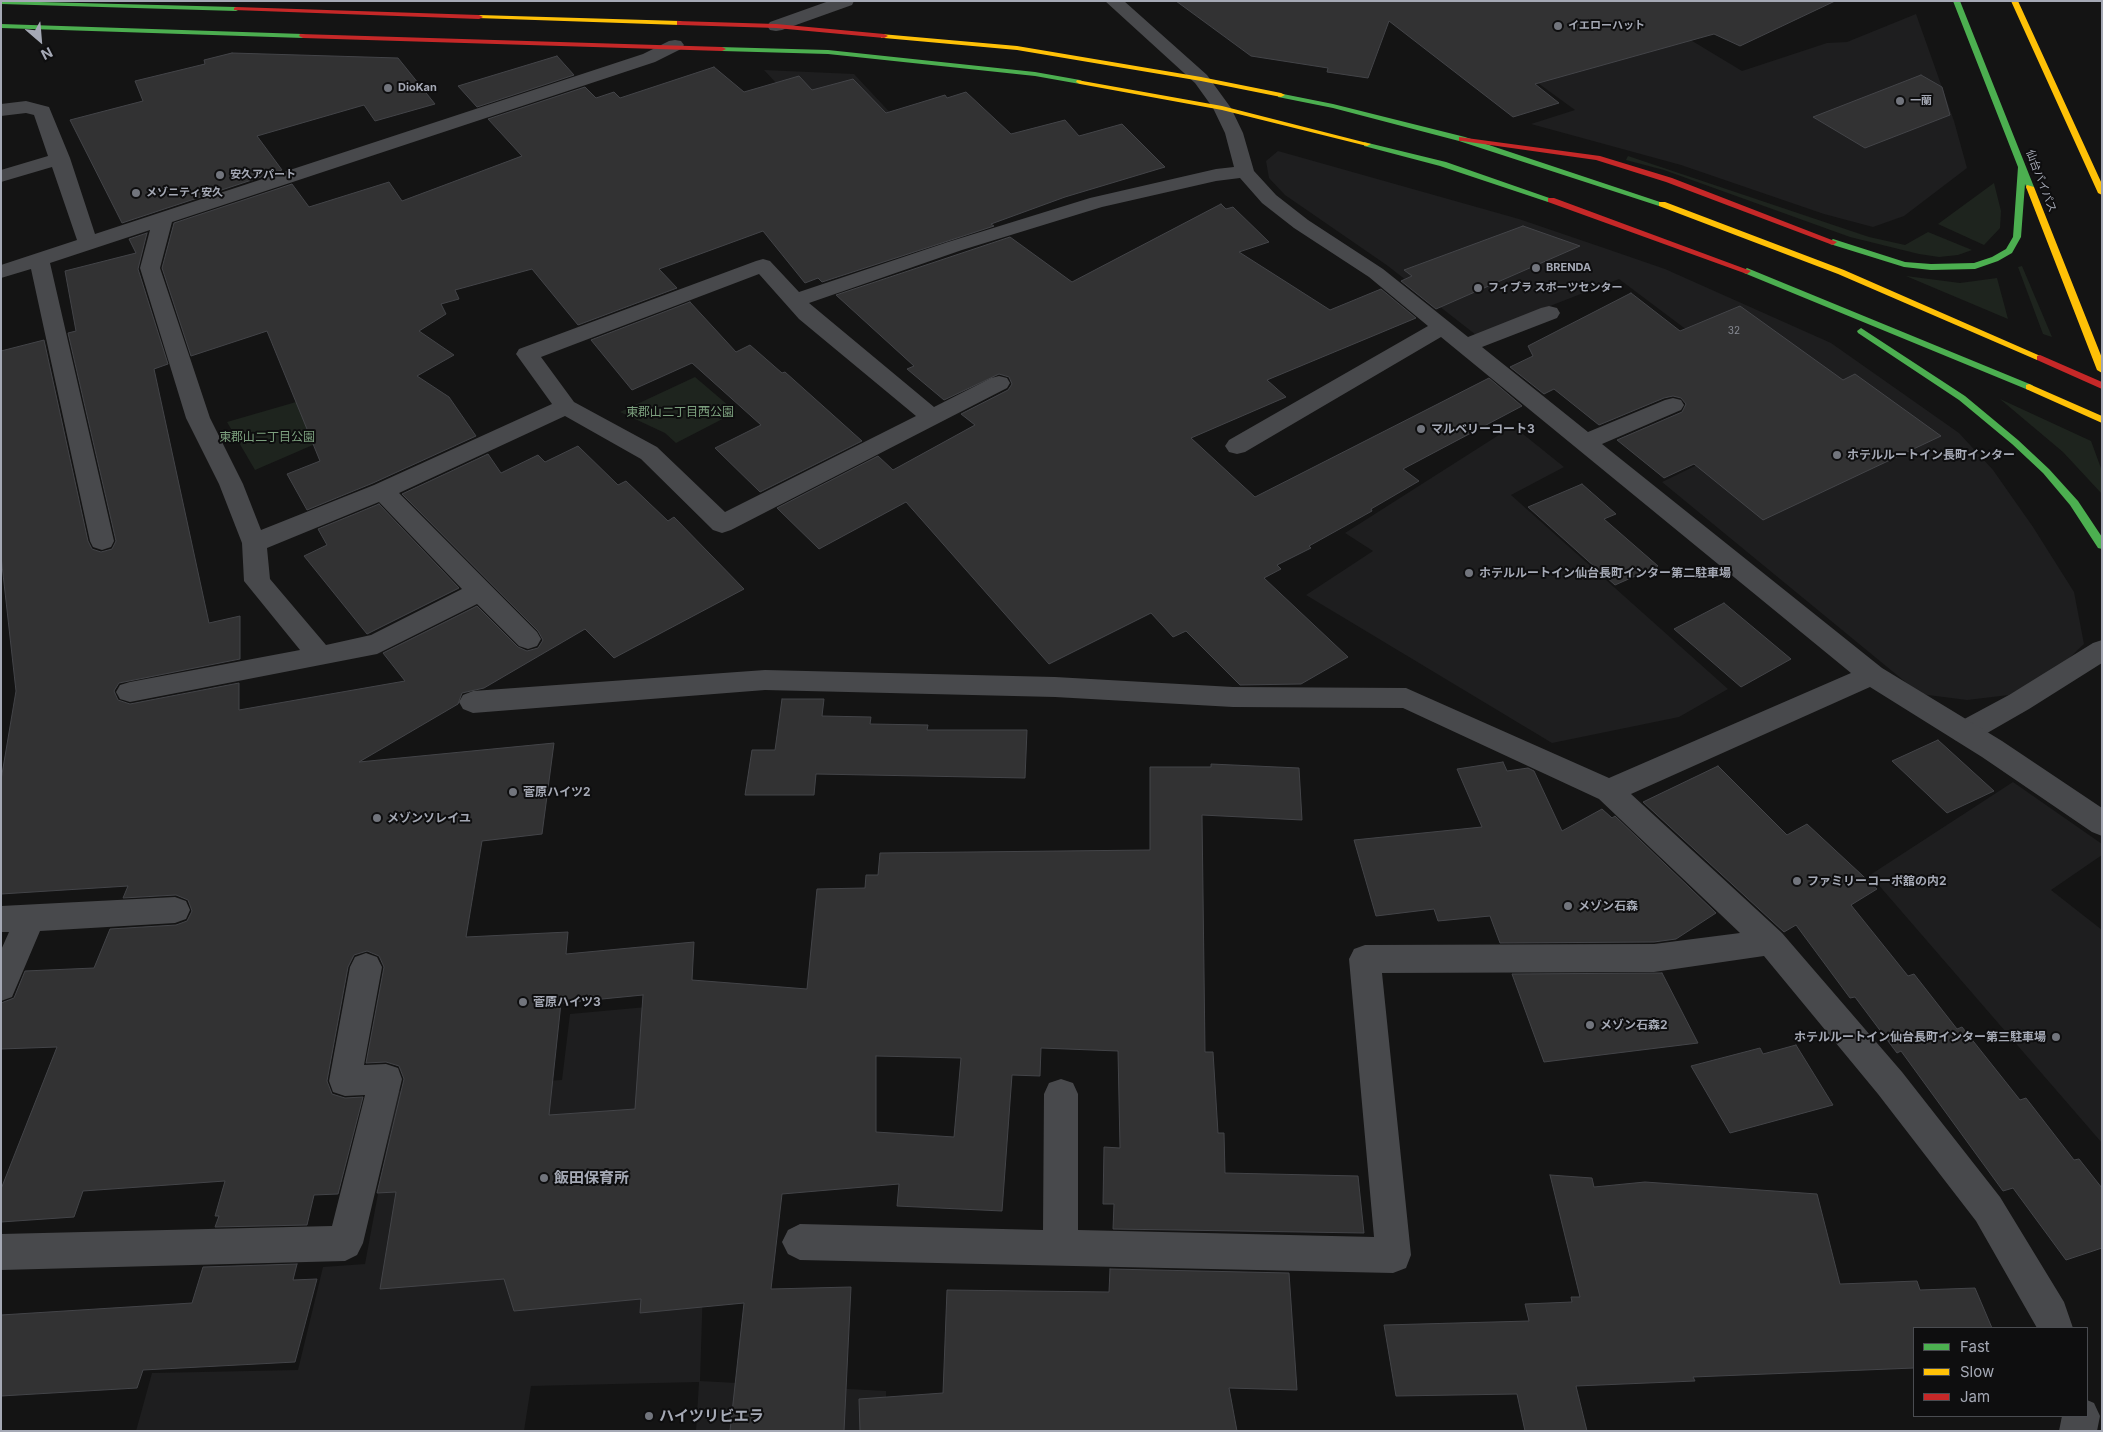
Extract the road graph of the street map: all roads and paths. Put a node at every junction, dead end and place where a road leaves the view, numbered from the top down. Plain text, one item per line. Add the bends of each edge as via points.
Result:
1 (846, 1) edge
2 (1113, 1) edge
3 (1956, 1) edge
4 (2014, 1) edge
5 (1, 2) edge
6 (1, 26) edge
7 (776, 26) junction
8 (675, 45) junction
9 (1201, 79) junction
10 (1222, 108) junction
11 (1, 110) edge
12 (1462, 139) junction
13 (60, 158) junction
14 (2022, 168) junction
15 (1245, 172) junction
16 (1, 176) edge
17 (2102, 193) edge
18 (164, 218) junction
19 (88, 243) junction
20 (39, 259) junction
21 (1, 272) edge
22 (1784, 286) junction
23 (794, 301) junction
24 (1549, 313) dead end
25 (1443, 328) junction
26 (1466, 346) junction
27 (2102, 370) edge
28 (999, 383) dead end
29 (2102, 386) edge
30 (1673, 405) dead end
31 (566, 407) junction
32 (932, 417) junction
33 (2102, 420) edge
34 (1584, 443) junction
35 (1237, 446) dead end
36 (383, 491) junction
37 (102, 541) dead end
38 (254, 543) junction
39 (2102, 545) edge
40 (480, 591) junction
41 (528, 639) dead end
42 (2102, 650) edge
43 (320, 656) junction
44 (1872, 675) junction
45 (130, 692) dead end
46 (473, 702) dead end
47 (1965, 732) junction
48 (1609, 791) junction
49 (2102, 824) edge
50 (175, 910) dead end
51 (16, 919) edge
52 (1771, 942) junction
53 (366, 967) dead end
54 (1, 987) edge
55 (1061, 1094) dead end
56 (800, 1242) dead end
57 (1060, 1247) junction
58 (1, 1252) edge
59 (2055, 1327) edge
60 (2088, 1415) edge
61 (2081, 1417) edge
62 (2102, 1418) edge
63 (2078, 1431) edge

1 - 7 street
2 - 9 street
3 - 14 main road, 仙台バイパス
4 - 17 main road
5 - 7 main road
6 - 8 main road
7 - 9 main road via 1017,48
8 - 10 main road via 828,52 940,63 1035,74
8 - 18 street via 649,58
9 - 10 street
9 - 12 main road via 1333,106
10 - 15 street via 1234,133
10 - 22 main road via 1443,164 1606,218
11 - 13 street via 26,107 42,111
12 - 14 main road via 1596,158 1669,180 1855,250 1904,264 1931,267 1975,266 2009,251 2017,237
12 - 29 main road via 1660,203 1841,272
13 - 16 street
13 - 19 street
14 - 27 main road, 仙台バイパス
15 - 23 street via 1216,175 1097,202
15 - 25 street via 1269,199 1376,273
18 - 19 street
18 - 38 street via 150,268 198,418 231,484
19 - 20 street
20 - 21 street
20 - 37 street
22 - 33 main road via 1994,371
22 - 39 main road via 1887,346 1962,398 2046,471 2074,503
23 - 31 street via 763,265 527,354
23 - 32 street
24 - 26 street
25 - 26 street
25 - 35 street
26 - 34 street
28 - 32 street
30 - 34 street
31 - 32 street via 648,453 722,524
31 - 36 street
34 - 44 street
36 - 38 street
36 - 40 street
38 - 43 street via 258,581
40 - 41 street
40 - 43 street via 377,644
42 - 47 street
43 - 45 street
44 - 47 street
44 - 48 street
46 - 48 street via 765,680 1055,687 1233,697 1406,698
47 - 49 street
48 - 52 street
50 - 51 street
51 - 54 street
52 - 57 street via 1654,958 1365,959 1393,1255
52 - 59 street via 1890,1083 1988,1209 2052,1315
53 - 58 street via 345,1081 386,1079 345,1243
55 - 57 street
56 - 57 street
60 - 62 street
61 - 63 street

